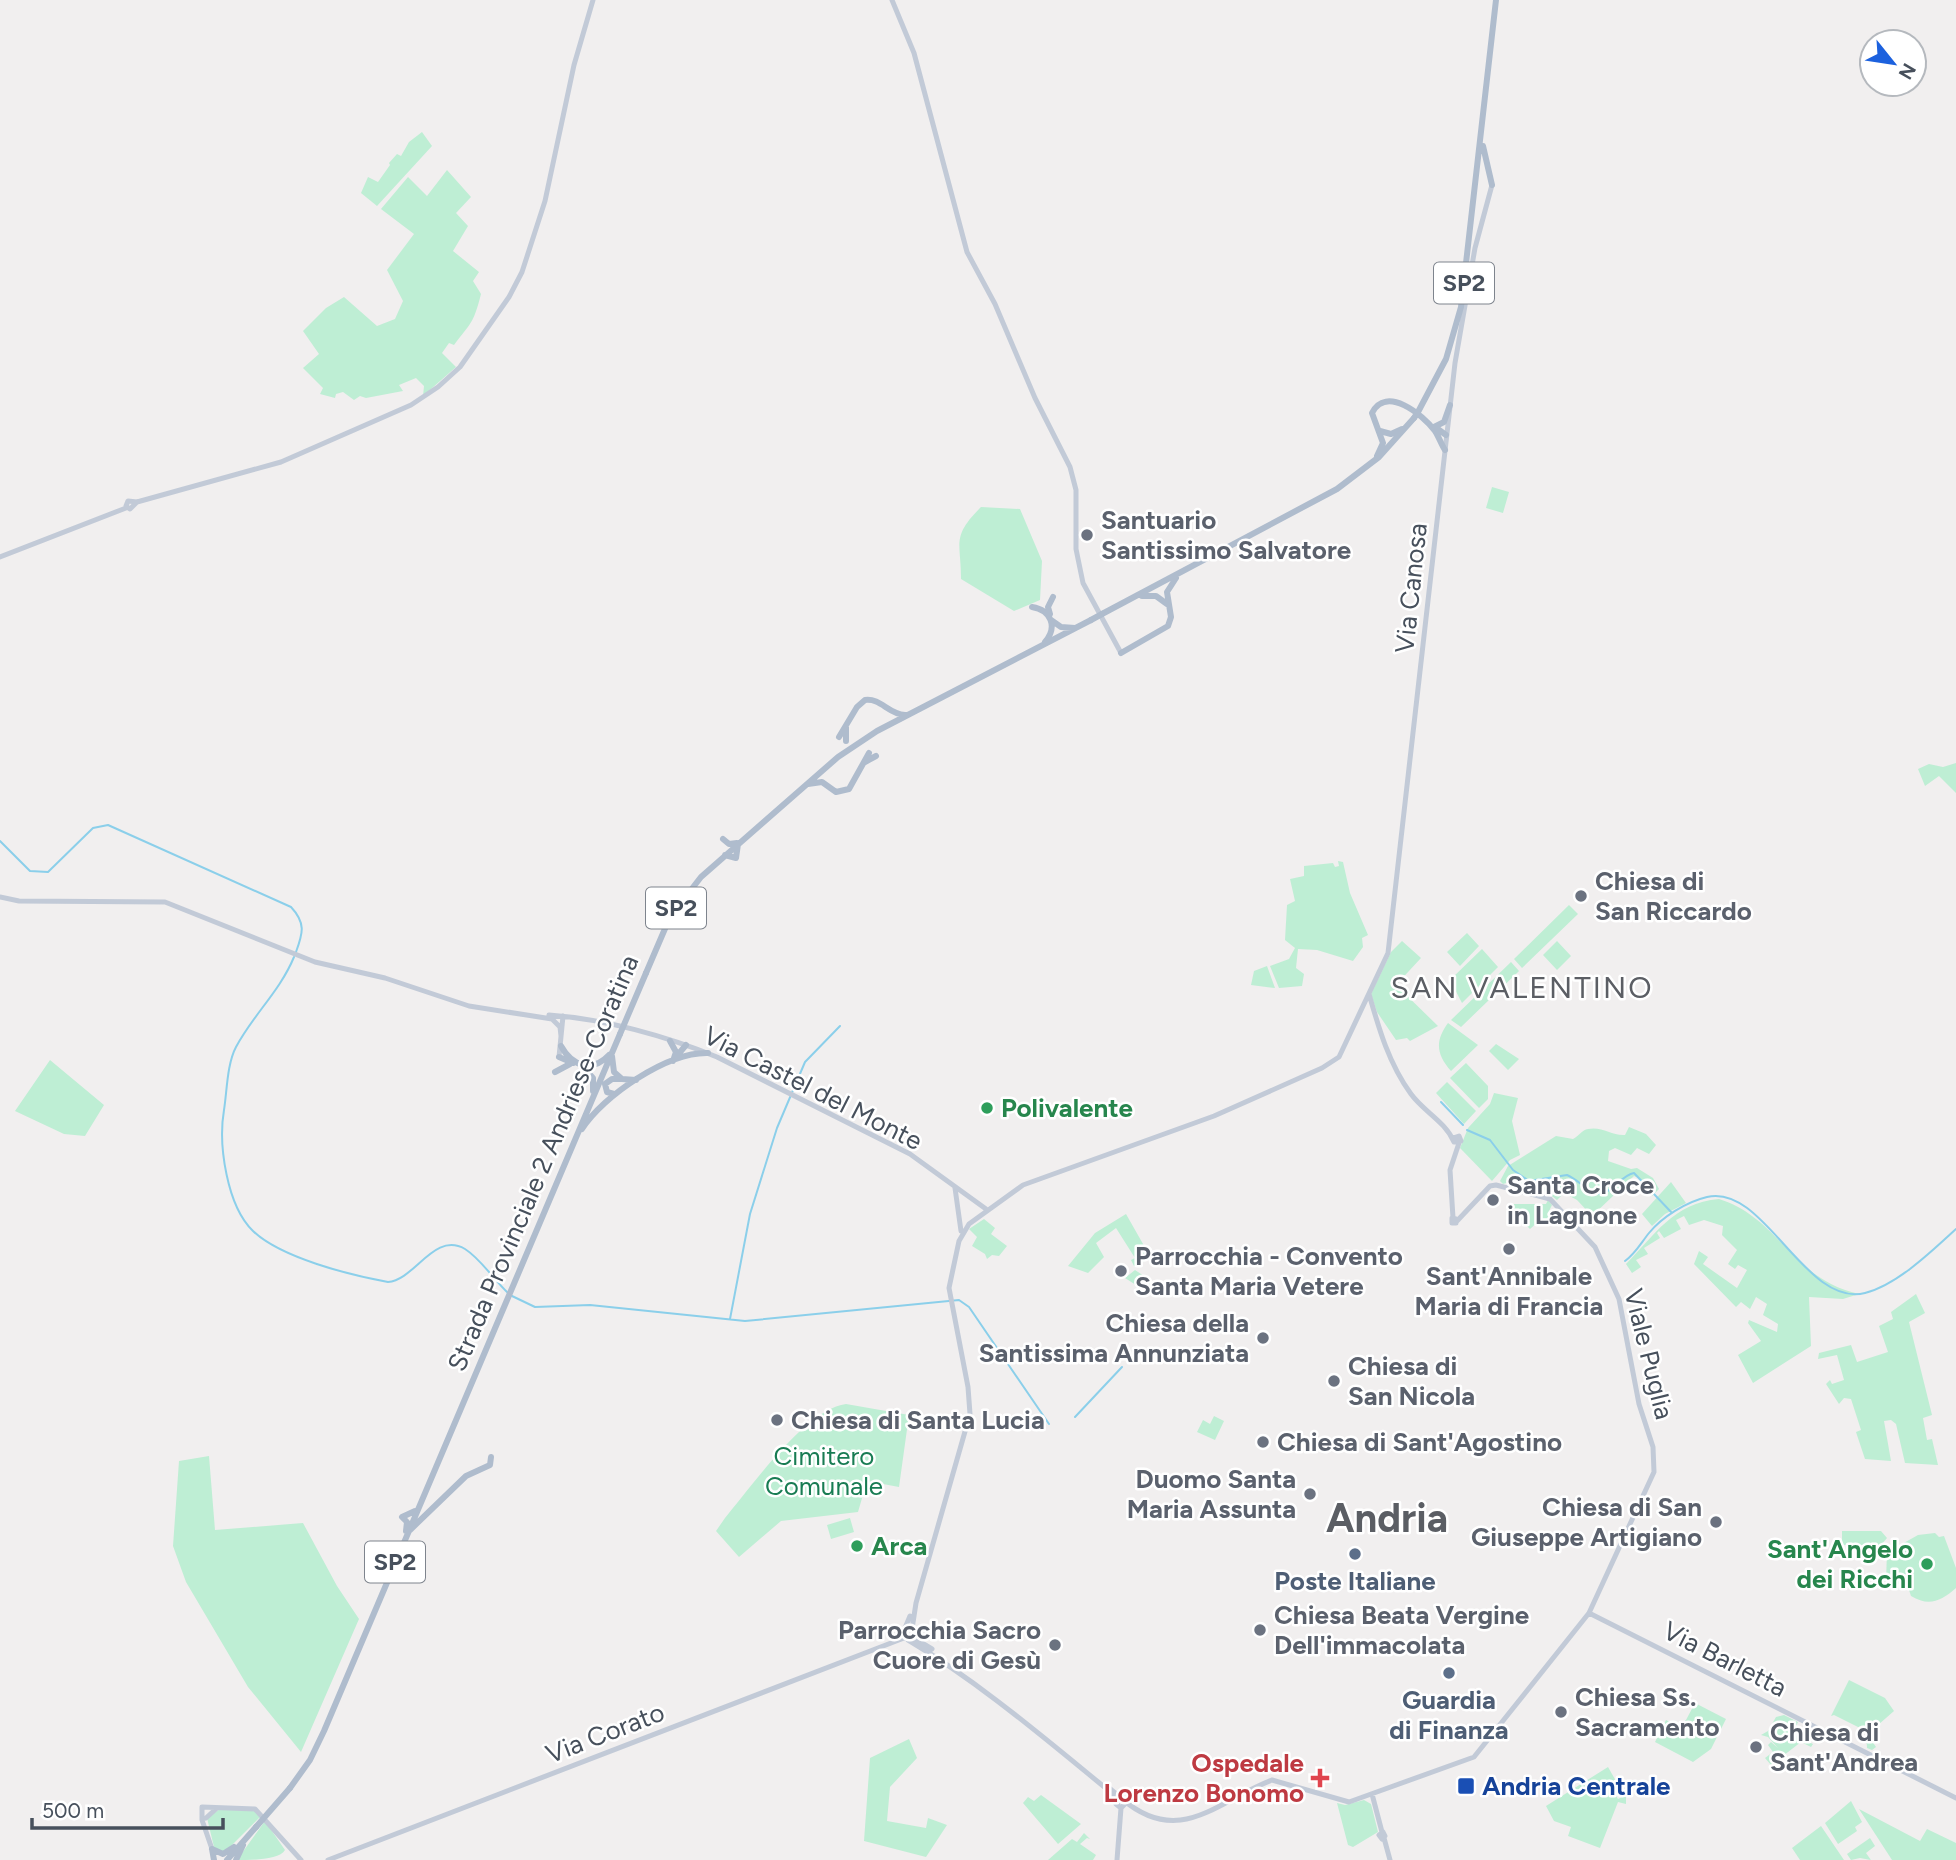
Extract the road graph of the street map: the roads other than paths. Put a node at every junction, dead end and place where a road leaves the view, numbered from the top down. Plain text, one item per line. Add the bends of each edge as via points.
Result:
1 (593, 0) edge
2 (892, 0) edge
3 (1496, 0) edge
4 (1482, 127) junction
5 (1492, 185) junction
6 (1473, 204) junction
7 (1450, 405) junction
8 (1409, 425) junction
9 (1433, 428) junction
10 (1378, 430) junction
11 (1446, 435) junction
12 (1445, 450) junction
13 (1371, 464) junction
14 (0, 557) edge
15 (1181, 574) junction
16 (1053, 597) dead end
17 (1136, 597) junction
18 (1032, 607) dead end
19 (1170, 608) junction
20 (1049, 613) junction
21 (1076, 628) junction
22 (1041, 646) junction
23 (1121, 653) joint
24 (884, 707) junction
25 (907, 715) junction
26 (877, 731) junction
27 (846, 741) dead end
28 (876, 756) dead end
29 (832, 761) junction
30 (827, 785) junction
31 (803, 786) junction
32 (740, 842) junction
33 (724, 855) junction
34 (0, 897) edge
35 (1369, 994) junction
36 (528, 1014) junction
37 (563, 1016) junction
38 (582, 1018) junction
39 (561, 1031) junction
40 (670, 1041) junction
41 (686, 1045) junction
42 (561, 1046) junction
43 (612, 1051) junction
44 (708, 1053) junction
45 (684, 1056) junction
46 (559, 1057) joint
47 (673, 1060) junction
48 (575, 1063) junction
49 (555, 1072) dead end
50 (622, 1079) junction
51 (638, 1079) junction
52 (614, 1094) junction
53 (590, 1103) junction
54 (570, 1149) junction
55 (956, 1188) junction
56 (985, 1208) junction
57 (961, 1231) junction
58 (950, 1300) junction
59 (491, 1457) dead end
60 (423, 1496) junction
61 (433, 1506) junction
62 (417, 1509) junction
63 (405, 1537) junction
64 (932, 1547) junction
65 (1589, 1613) junction
66 (906, 1635) junction
67 (1372, 1794) junction
68 (1956, 1798) edge
69 (1121, 1804) junction
70 (202, 1807) junction
71 (220, 1807) junction
72 (206, 1818) junction
73 (205, 1827) junction
74 (254, 1829) junction
75 (246, 1838) junction
76 (212, 1849) junction
77 (301, 1858) edge
78 (214, 1860) edge
79 (227, 1860) edge
80 (236, 1860) edge
81 (328, 1860) edge
82 (1117, 1860) edge
83 (1390, 1860) edge

1 - 14 main road via 545,201 522,272 460,367 411,404 281,462 135,504 128,501 125,507
2 - 23 main road via 914,53 967,252 1070,467 1083,583
3 - 4 main road, Strada Provinciale 2 Andriese-Coratina / SP2
4 - 5 main road
4 - 6 main road, Strada Provinciale 2 Andriese-Coratina / SP2
5 - 6 main road via 1487,177 1478,180
5 - 7 main road, Via Canosa via 1475,248
6 - 8 main road, Strada Provinciale 2 Andriese-Coratina / SP2 via 1462,302 1445,362
7 - 9 main road via 1444,422
7 - 11 main road, Via Canosa
8 - 10 main road via 1391,433
8 - 13 main road, Strada Provinciale 2 Andriese-Coratina / SP2
9 - 10 main road via 1400,403 1387,400 1372,413
9 - 11 main road
9 - 12 main road
10 - 13 main road via 1383,443
11 - 12 main road, Via Canosa
12 - 35 main road, Via Canosa via 1388,953
13 - 15 main road, Strada Provinciale 2 Andriese-Coratina / SP2 via 1328,495
15 - 17 main road, Strada Provinciale 2 Andriese-Coratina / SP2
15 - 19 main road via 1168,588
16 - 20 main road
17 - 19 main road via 1156,596
17 - 21 main road, Strada Provinciale 2 Andriese-Coratina / SP2, bridge
18 - 20 main road
19 - 23 main road via 1167,628
20 - 21 main road via 1062,627
20 - 22 main road via 1051,634
21 - 22 main road, Strada Provinciale 2 Andriese-Coratina / SP2
22 - 25 main road, Strada Provinciale 2 Andriese-Coratina / SP2
24 - 25 main road
24 - 26 main road via 885,718
24 - 27 main road via 865,699 839,732
25 - 26 main road, Strada Provinciale 2 Andriese-Coratina / SP2
26 - 29 main road, Strada Provinciale 2 Andriese-Coratina / SP2
28 - 30 main road via 865,757 849,789 836,792
29 - 30 main road
29 - 31 main road, Strada Provinciale 2 Andriese-Coratina / SP2
30 - 31 main road via 816,781
31 - 32 main road, Strada Provinciale 2 Andriese-Coratina / SP2
32 - 33 main road, Strada Provinciale 2 Andriese-Coratina / SP2
32 - 33 main road via 729,844 723,839
33 - 43 main road, Strada Provinciale 2 Andriese-Coratina / SP2, bridge via 682,900 660,937
34 - 36 main road via 12,901 165,902 294,955 469,1006
35 - 56 main road, Via Canosa via 1339,1057 1319,1069 1219,1112 1023,1182
35 - 65 main road, Viale Puglia via 1382,1041 1406,1087 1456,1141 1450,1170 1455,1219 1494,1185 1550,1199 1597,1251 1619,1299 1654,1469
36 - 37 main road, Via Castel del Monte
36 - 39 main road via 552,1019
37 - 38 main road, Via Castel del Monte
37 - 39 main road
38 - 39 main road via 570,1021
38 - 40 main road, Via Castel del Monte
39 - 42 main road
40 - 41 main road, Via Castel del Monte
40 - 47 main road via 676,1049
41 - 44 main road, Via Castel del Monte
41 - 45 main road
41 - 47 main road
42 - 46 main road
42 - 48 main road
43 - 48 main road via 596,1065
43 - 50 main road via 611,1065
43 - 53 main road, Strada Provinciale 2 Andriese-Coratina / SP2
44 - 45 main road
44 - 55 main road, Via Castel del Monte via 910,1154
45 - 47 main road
46 - 48 main road
47 - 51 main road
48 - 49 main road
48 - 53 main road via 593,1078
50 - 51 main road
50 - 52 main road via 605,1084 607,1092
51 - 52 main road
52 - 54 main road via 591,1115
53 - 54 main road, Strada Provinciale 2 Andriese-Coratina / SP2
54 - 60 main road, Strada Provinciale 2 Andriese-Coratina / SP2
55 - 56 main road, Via Castel del Monte
55 - 57 main road
56 - 57 main road
56 - 58 main road via 960,1236 950,1276
57 - 58 main road via 947,1277
58 - 64 main road via 970,1414
59 - 61 main road
60 - 61 main road via 424,1506
60 - 62 main road, Strada Provinciale 2 Andriese-Coratina / SP2
61 - 63 main road
62 - 63 main road, Strada Provinciale 2 Andriese-Coratina / SP2
62 - 63 main road via 402,1517 407,1522
63 - 74 main road, Strada Provinciale 2 Andriese-Coratina / SP2, bridge via 317,1746 290,1788
64 - 66 main road, Via Corato
64 - 66 main road via 912,1629
65 - 67 main road via 1478,1754
65 - 68 main road, Via Barletta
66 - 69 main road via 1033,1727
66 - 81 main road, Via Corato
67 - 69 main road via 1343,1801 1272,1780 1201,1817 1183,1821 1159,1820
67 - 83 main road
69 - 82 main road
70 - 71 main road
70 - 72 main road
70 - 73 main road
71 - 72 main road
71 - 77 main road via 255,1809
72 - 73 main road
73 - 76 main road
74 - 75 main road, Strada Provinciale 2 Andriese-Coratina / SP2
74 - 80 main road
75 - 76 main road via 226,1853
75 - 79 main road, Strada Provinciale 2 Andriese-Coratina / SP2
76 - 78 main road

